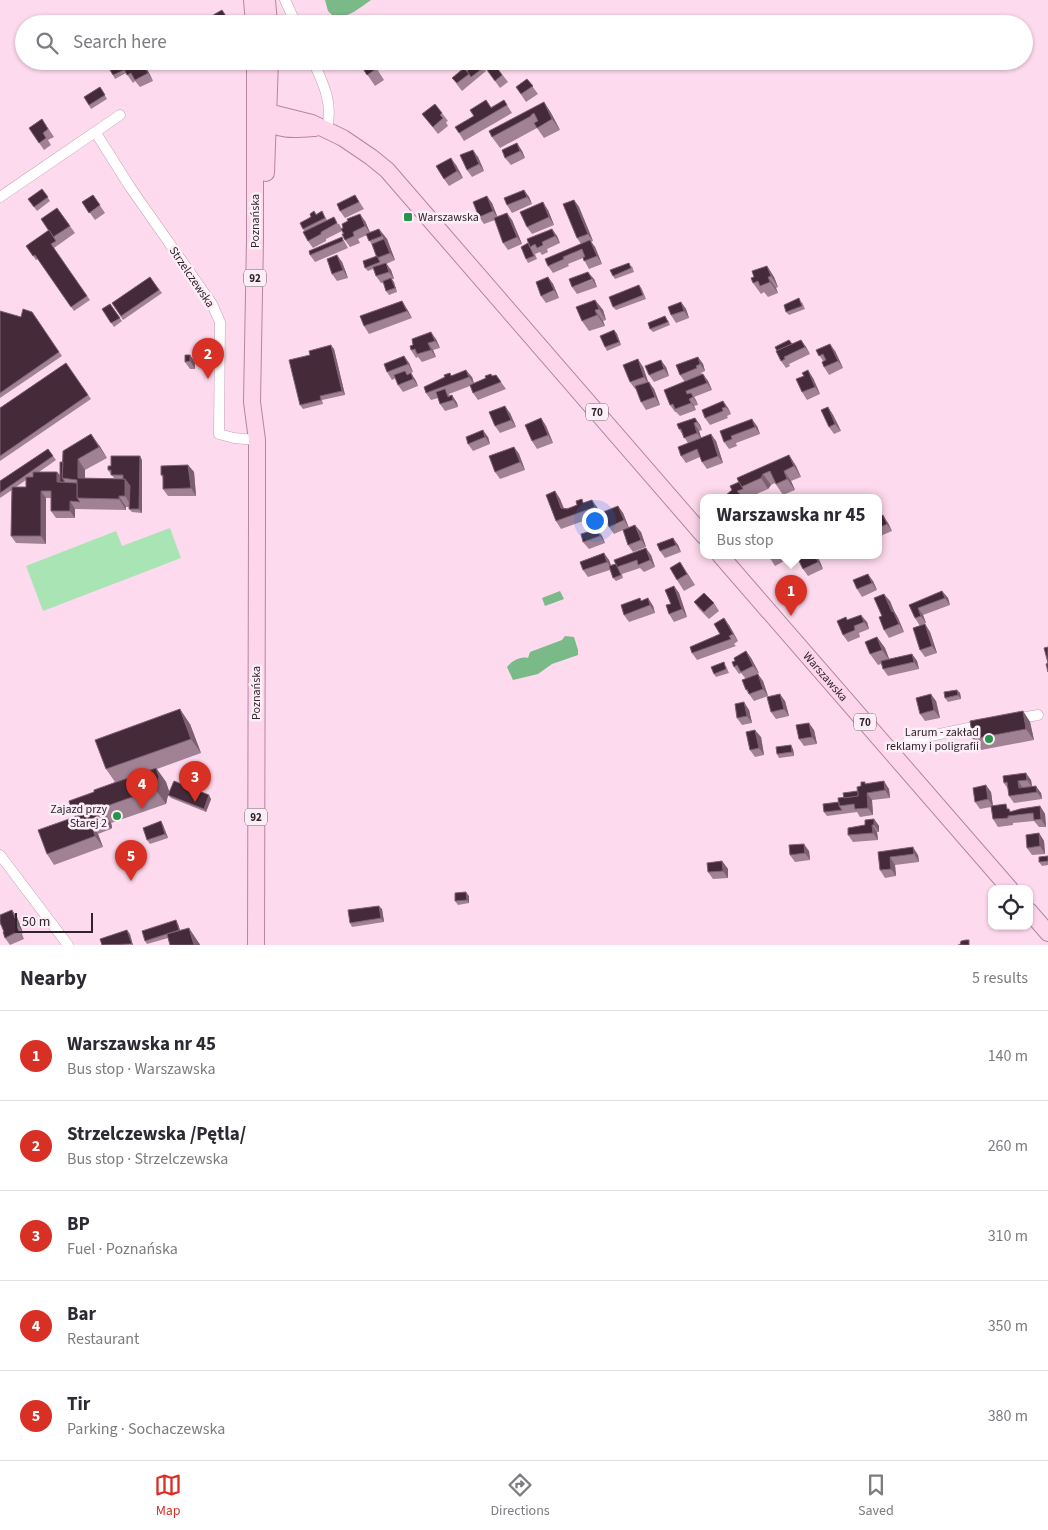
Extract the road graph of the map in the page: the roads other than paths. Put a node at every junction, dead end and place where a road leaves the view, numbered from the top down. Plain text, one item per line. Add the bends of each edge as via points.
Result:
1 (252, 0) edge
2 (267, 0) edge
3 (285, 0) edge
4 (253, 15) edge
5 (269, 15) edge
6 (292, 15) edge
7 (256, 70) edge
8 (269, 70) edge
9 (317, 70) edge
10 (120, 115) dead end
11 (264, 117) junction
12 (324, 129) junction
13 (96, 133) junction
14 (282, 134) junction
15 (267, 154) junction
16 (0, 197) edge
17 (256, 440) junction
18 (700, 531) edge
19 (723, 559) edge
20 (1038, 715) dead end
21 (892, 753) junction
22 (0, 855) edge
23 (1007, 885) edge
24 (1033, 915) edge
25 (1048, 932) edge
26 (68, 945) edge
27 (256, 945) edge

1 - 4 main road
2 - 5 main road
3 - 6 street
7 - 11 main road, Poznańska / 92
8 - 11 main road, Poznańska / 92
9 - 12 street via 328,99 330,117
10 - 13 street
11 - 12 main road, 70 via 312,123
11 - 14 main road
11 - 15 main road, Poznańska / 92
11 - 17 main road, Poznańska / 92 via 252,402
12 - 14 main road
12 - 18 main road, 70 via 356,146 387,170
13 - 16 street
13 - 17 street, Strzelczewska via 212,304 220,322 219,434
14 - 15 main road, Poznańska / 92
15 - 17 main road, Poznańska / 92 via 262,401
17 - 27 main road, Poznańska / 92
19 - 21 main road, Warszawska / 70
20 - 21 street via 911,740
21 - 23 main road, Warszawska / 70
22 - 26 street
24 - 25 main road

